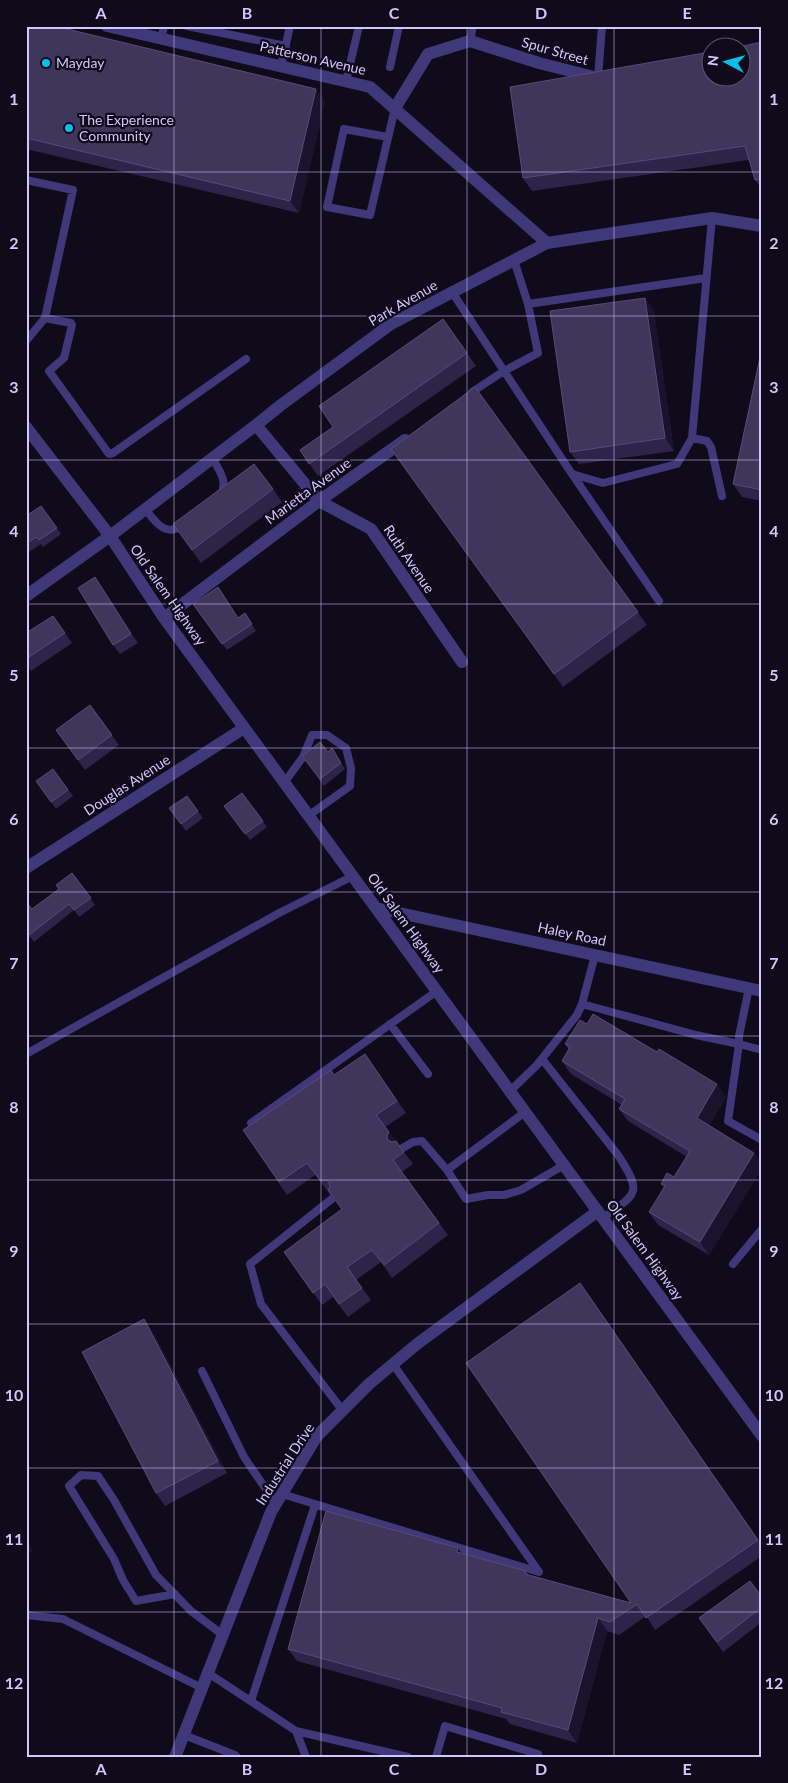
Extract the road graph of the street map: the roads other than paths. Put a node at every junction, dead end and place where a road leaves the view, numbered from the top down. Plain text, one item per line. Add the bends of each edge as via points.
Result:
1 (107, 26) edge
2 (187, 26) edge
3 (290, 26) edge
4 (359, 26) edge
5 (399, 26) edge
6 (473, 26) edge
7 (602, 26) edge
8 (163, 33) edge
9 (470, 41) junction
10 (286, 46) junction
11 (281, 66) junction
12 (390, 67) dead end
13 (603, 78) joint
14 (346, 81) junction
15 (395, 108) junction
16 (388, 137) junction
17 (26, 180) edge
18 (712, 218) junction
19 (762, 226) edge
20 (548, 243) junction
21 (514, 260) junction
22 (706, 278) junction
23 (452, 292) junction
24 (528, 304) junction
25 (45, 318) junction
26 (26, 341) edge
27 (246, 359) dead end
28 (504, 371) junction
29 (468, 395) edge
30 (256, 425) junction
31 (26, 427) edge
32 (416, 432) edge
33 (692, 438) junction
34 (212, 458) junction
35 (572, 474) junction
36 (722, 496) dead end
37 (319, 501) junction
38 (214, 503) edge
39 (145, 509) junction
40 (193, 518) edge
41 (110, 536) junction
42 (26, 596) edge
43 (659, 601) dead end
44 (164, 618) junction
45 (462, 662) dead end
46 (244, 728) junction
47 (284, 783) junction
48 (308, 816) junction
49 (26, 868) edge
50 (353, 876) junction
51 (376, 908) junction
52 (595, 955) junction
53 (749, 988) junction
54 (437, 991) junction
55 (762, 991) edge
56 (582, 1004) junction
57 (390, 1024) junction
58 (739, 1044) junction
59 (762, 1050) edge
60 (26, 1054) edge
61 (542, 1059) junction
62 (428, 1074) dead end
63 (510, 1091) junction
64 (525, 1112) junction
65 (251, 1123) edge
66 (762, 1140) edge
67 (401, 1149) edge
68 (564, 1165) junction
69 (448, 1170) junction
70 (332, 1198) edge
71 (600, 1214) junction
72 (762, 1229) edge
73 (733, 1264) dead end
74 (393, 1364) junction
75 (202, 1371) dead end
76 (343, 1410) junction
77 (762, 1436) edge
78 (279, 1499) junction
79 (315, 1505) junction
80 (175, 1594) junction
81 (26, 1615) edge
82 (223, 1635) junction
83 (208, 1673) junction
84 (202, 1688) junction
85 (251, 1701) junction
86 (296, 1731) junction
87 (184, 1735) junction
88 (406, 1756) edge
89 (175, 1757) edge
90 (237, 1757) edge
91 (306, 1757) edge
92 (436, 1757) edge
93 (537, 1757) edge

1 - 8 street, Patterson Avenue
2 - 10 lane
3 - 10 lane
4 - 14 lane
5 - 12 lane
6 - 9 lane
7 - 13 lane
8 - 11 street, Patterson Avenue
9 - 13 street, Spur Street via 539,64
9 - 15 street via 428,54
10 - 11 lane
11 - 14 street, Patterson Avenue
14 - 15 street, Patterson Avenue via 370,86
15 - 16 lane
15 - 20 street, Patterson Avenue
16 - 16 lane via 370,216 327,207 344,129
17 - 25 lane via 74,190
18 - 19 street, Park Avenue
18 - 20 street, Park Avenue
18 - 22 lane
20 - 21 street, Park Avenue
21 - 23 street, Park Avenue
21 - 24 lane
22 - 24 lane
22 - 33 lane
23 - 28 lane
23 - 30 street, Park Avenue via 391,324
24 - 28 lane via 538,353
25 - 26 lane
25 - 27 lane via 71,322 64,358 50,371 109,454
28 - 29 lane
28 - 35 lane
30 - 34 street, Park Avenue
30 - 37 street, Ruth Avenue
31 - 41 street, Old Salem Highway
32 - 37 street, Marietta Avenue
33 - 35 lane via 677,464 603,483
33 - 36 lane via 707,441 711,447
34 - 38 lane via 224,479 224,488
34 - 39 street, Park Avenue
35 - 43 lane
37 - 44 street, Marietta Avenue
37 - 45 street, Ruth Avenue via 371,530
39 - 40 lane via 164,529 177,530
39 - 41 street, Park Avenue
41 - 42 street, Park Avenue
41 - 44 street, Old Salem Highway
44 - 46 street, Old Salem Highway
46 - 47 street, Old Salem Highway
46 - 49 street, Douglas Avenue
47 - 48 street, Old Salem Highway
47 - 48 lane via 303,757 312,735 327,735 346,748 351,768 350,786
48 - 50 street, Old Salem Highway
50 - 51 street, Old Salem Highway
50 - 60 lane via 281,912
51 - 52 street, Haley Road
51 - 54 street, Old Salem Highway
52 - 53 street, Haley Road
52 - 56 lane
53 - 55 street, Haley Road
53 - 58 lane
54 - 57 lane
54 - 63 street, Old Salem Highway
56 - 58 lane
56 - 61 lane via 577,1016
57 - 62 lane
57 - 65 lane
58 - 59 lane
58 - 66 lane via 728,1121
61 - 63 lane
61 - 71 lane via 628,1171 634,1190 632,1195
63 - 64 street, Old Salem Highway
64 - 68 street, Old Salem Highway
64 - 69 lane
67 - 69 lane via 422,1141
68 - 69 lane via 521,1190 466,1199
68 - 71 street, Old Salem Highway
70 - 76 lane via 250,1264 261,1304
71 - 74 street, Industrial Drive
71 - 77 street, Old Salem Highway
72 - 73 lane
74 - 76 street, Industrial Drive
74 - 79 lane via 538,1572
75 - 78 lane via 244,1457
76 - 78 street, Industrial Drive via 317,1436
78 - 79 lane
78 - 82 street, Industrial Drive
79 - 85 lane
80 - 80 lane via 156,1575 98,1476 81,1476 69,1486 136,1600
80 - 82 lane via 191,1612
81 - 84 lane via 64,1619
82 - 83 street, Industrial Drive
83 - 84 street, Industrial Drive
83 - 85 lane
84 - 87 street, Industrial Drive
85 - 86 lane
86 - 88 lane
86 - 91 lane
87 - 89 street, Industrial Drive
87 - 90 lane
92 - 93 lane via 445,1726 538,1754

